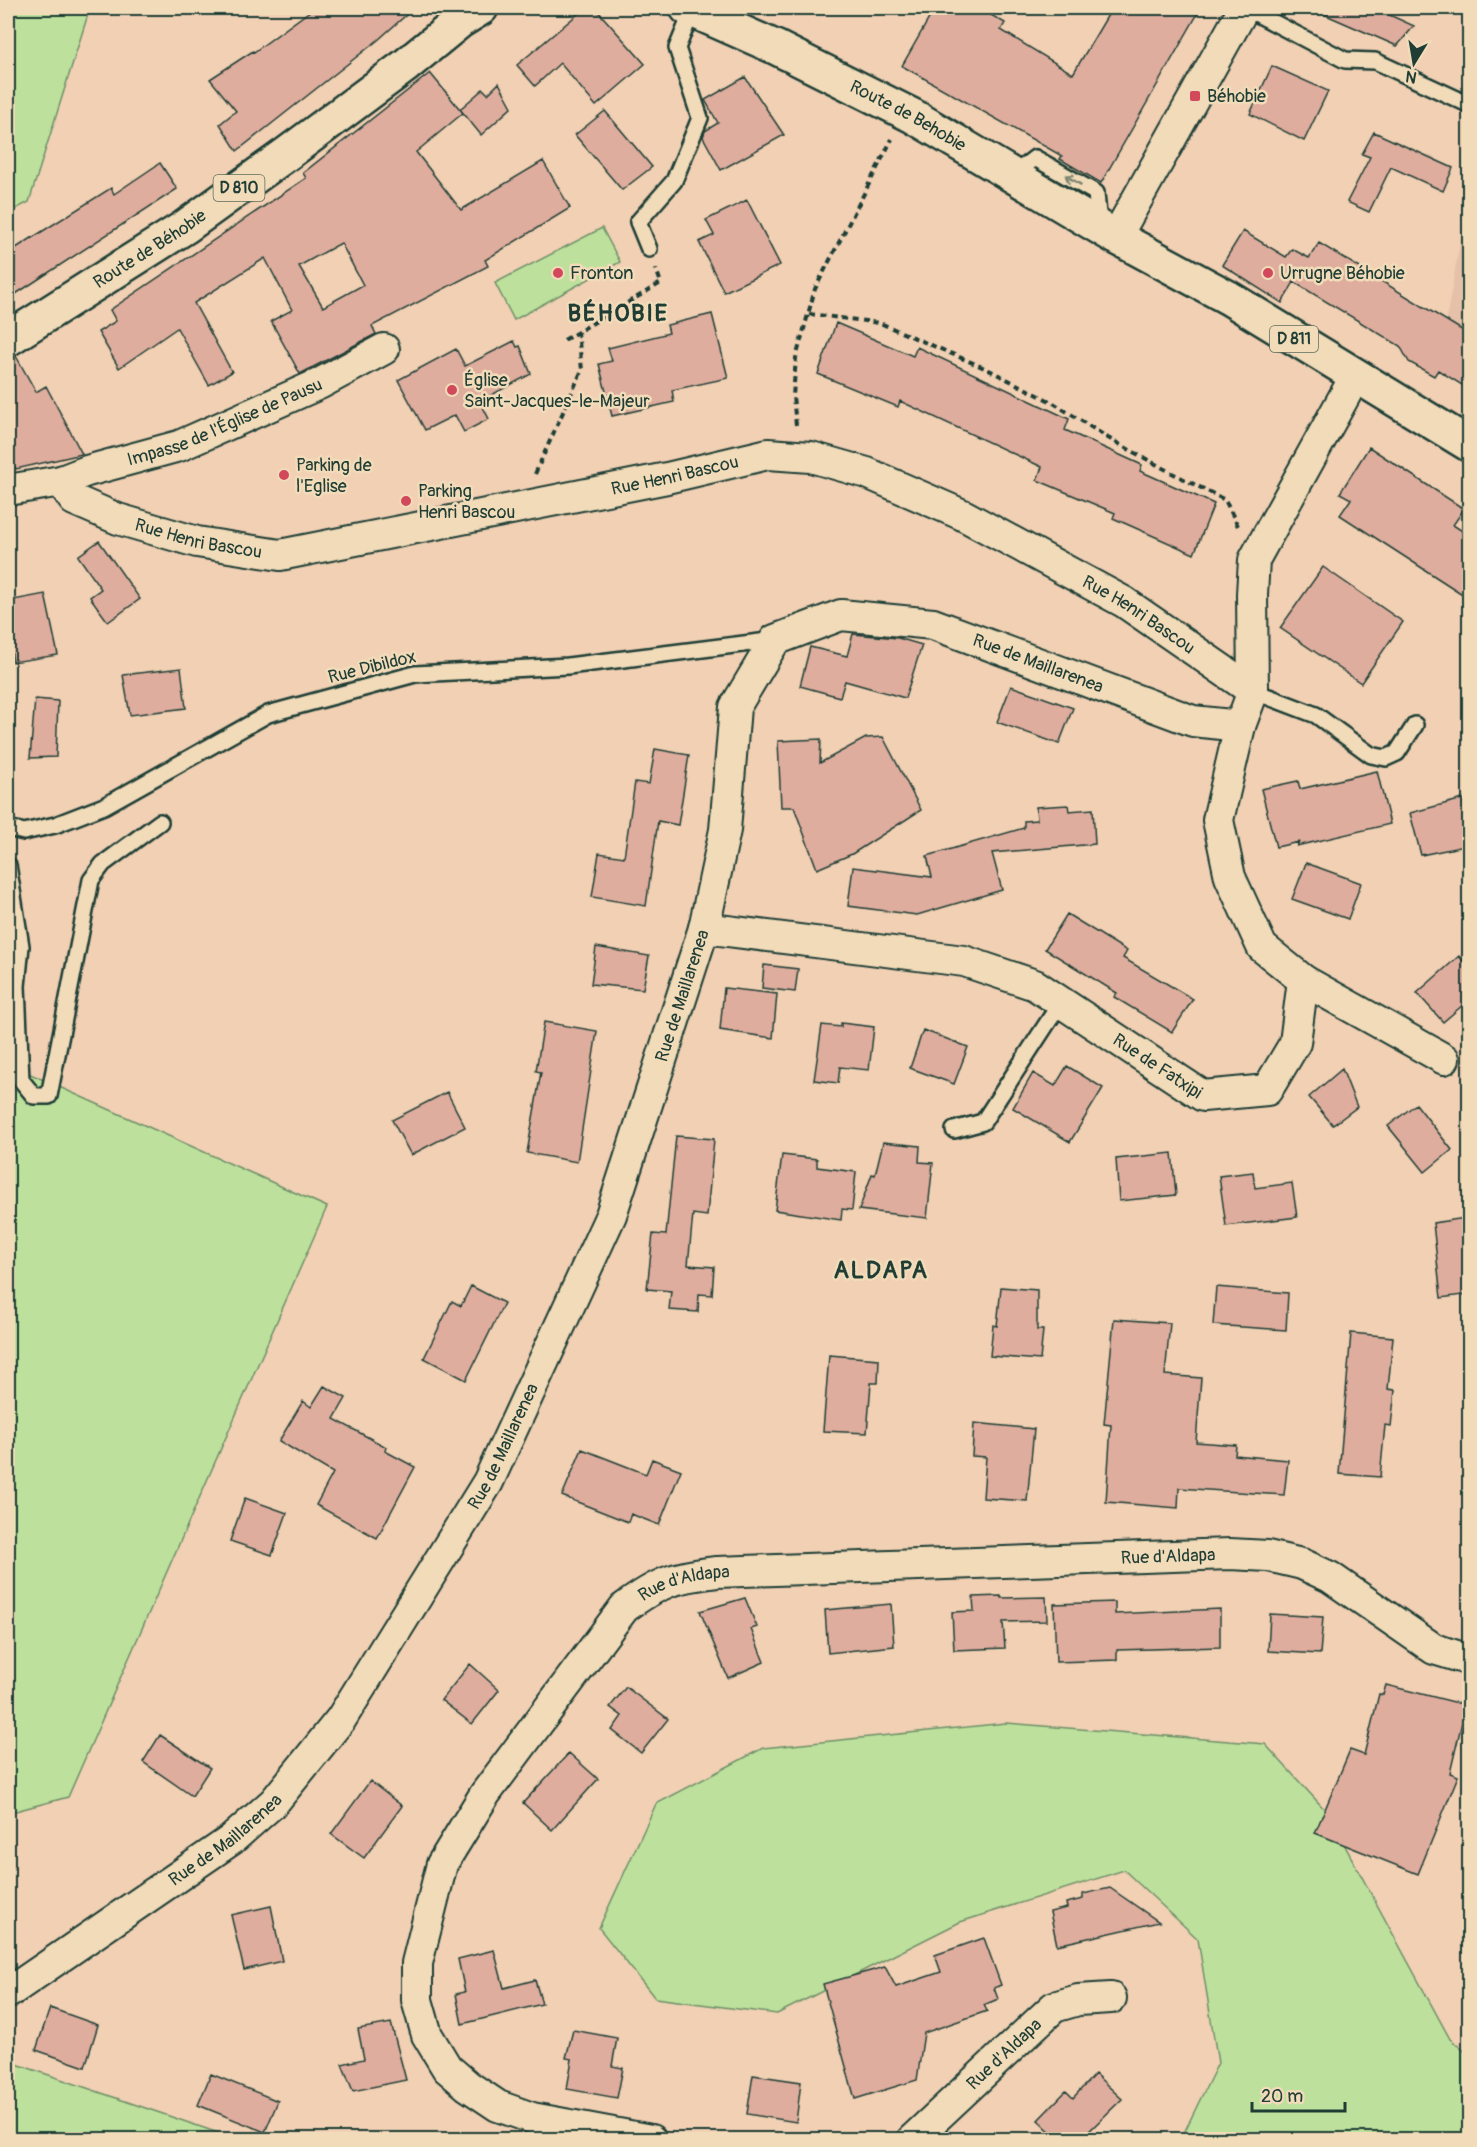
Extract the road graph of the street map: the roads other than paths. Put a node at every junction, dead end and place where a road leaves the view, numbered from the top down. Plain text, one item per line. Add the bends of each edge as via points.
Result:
1 (691, 8) edge
2 (1245, 8) edge
3 (470, 12) edge
4 (1470, 105) edge
5 (1107, 231) junction
6 (649, 249) road end
7 (8, 339) edge
8 (384, 349) dead end
9 (1354, 377) junction
10 (1470, 445) edge
11 (61, 481) junction
12 (8, 490) edge
13 (775, 640) junction
14 (1253, 691) junction
15 (1415, 725) dead end
16 (1240, 726) junction
17 (160, 822) dead end
18 (8, 828) edge
19 (8, 865) edge
20 (704, 928) junction
21 (1303, 980) junction
22 (1061, 1002) junction
23 (1444, 1059) dead end
24 (954, 1130) dead end
25 (1470, 1660) edge
26 (8, 1993) edge
27 (1111, 1998) dead end
28 (651, 2139) edge
29 (912, 2139) edge

1 - 5 main road, Route de Behobie / D 811 via 902,111
1 - 6 lane via 677,48 700,118 674,181 638,222
2 - 4 lane via 1345,60 1375,61
2 - 5 street
3 - 7 main road, Route de Béhobie / D 810 via 405,66 185,227
5 - 9 main road, D 811 via 1229,298
8 - 11 street, Impasse de l'Église de Pausu via 319,384 179,446
9 - 10 main road, D 811
9 - 14 street via 1254,560
11 - 12 street, Impasse de l'Église de Pausu
11 - 14 street, Rue Henri Bascou via 74,500 118,519 197,542 280,555 667,478 768,454 811,457 867,473 963,515 1124,602
13 - 16 street, Rue de Maillarenea via 840,615 933,624 1193,721
13 - 18 lane, Rue Dibildox via 568,666 415,674 268,714 104,806 55,825 24,832
13 - 20 street, Rue de Maillarenea via 735,707 725,830
14 - 15 lane via 1316,715 1371,755 1386,758 1397,753
14 - 16 street
16 - 21 street via 1218,820 1230,878 1262,947
17 - 19 lane via 102,864 91,880 49,1096 34,1096 21,1080 17,986 21,946
20 - 22 street, Rue de Fatxipi via 964,961 1035,985
20 - 26 street, Rue de Maillarenea via 611,1215 488,1482 341,1719 274,1802 231,1840
21 - 22 street, Rue de Fatxipi via 1295,1043 1267,1090 1203,1096
21 - 23 street
22 - 24 lane via 983,1122
25 - 28 street, Rue d'Aldapa via 1434,1649 1330,1577 1302,1564 1268,1556 1230,1554 717,1572 680,1576 653,1587 624,1608 485,1794 442,1864 417,1963 417,2000 427,2035 447,2068 468,2086 498,2106 532,2118
27 - 29 street, Rue d'Aldapa via 1077,2000 1054,2007

